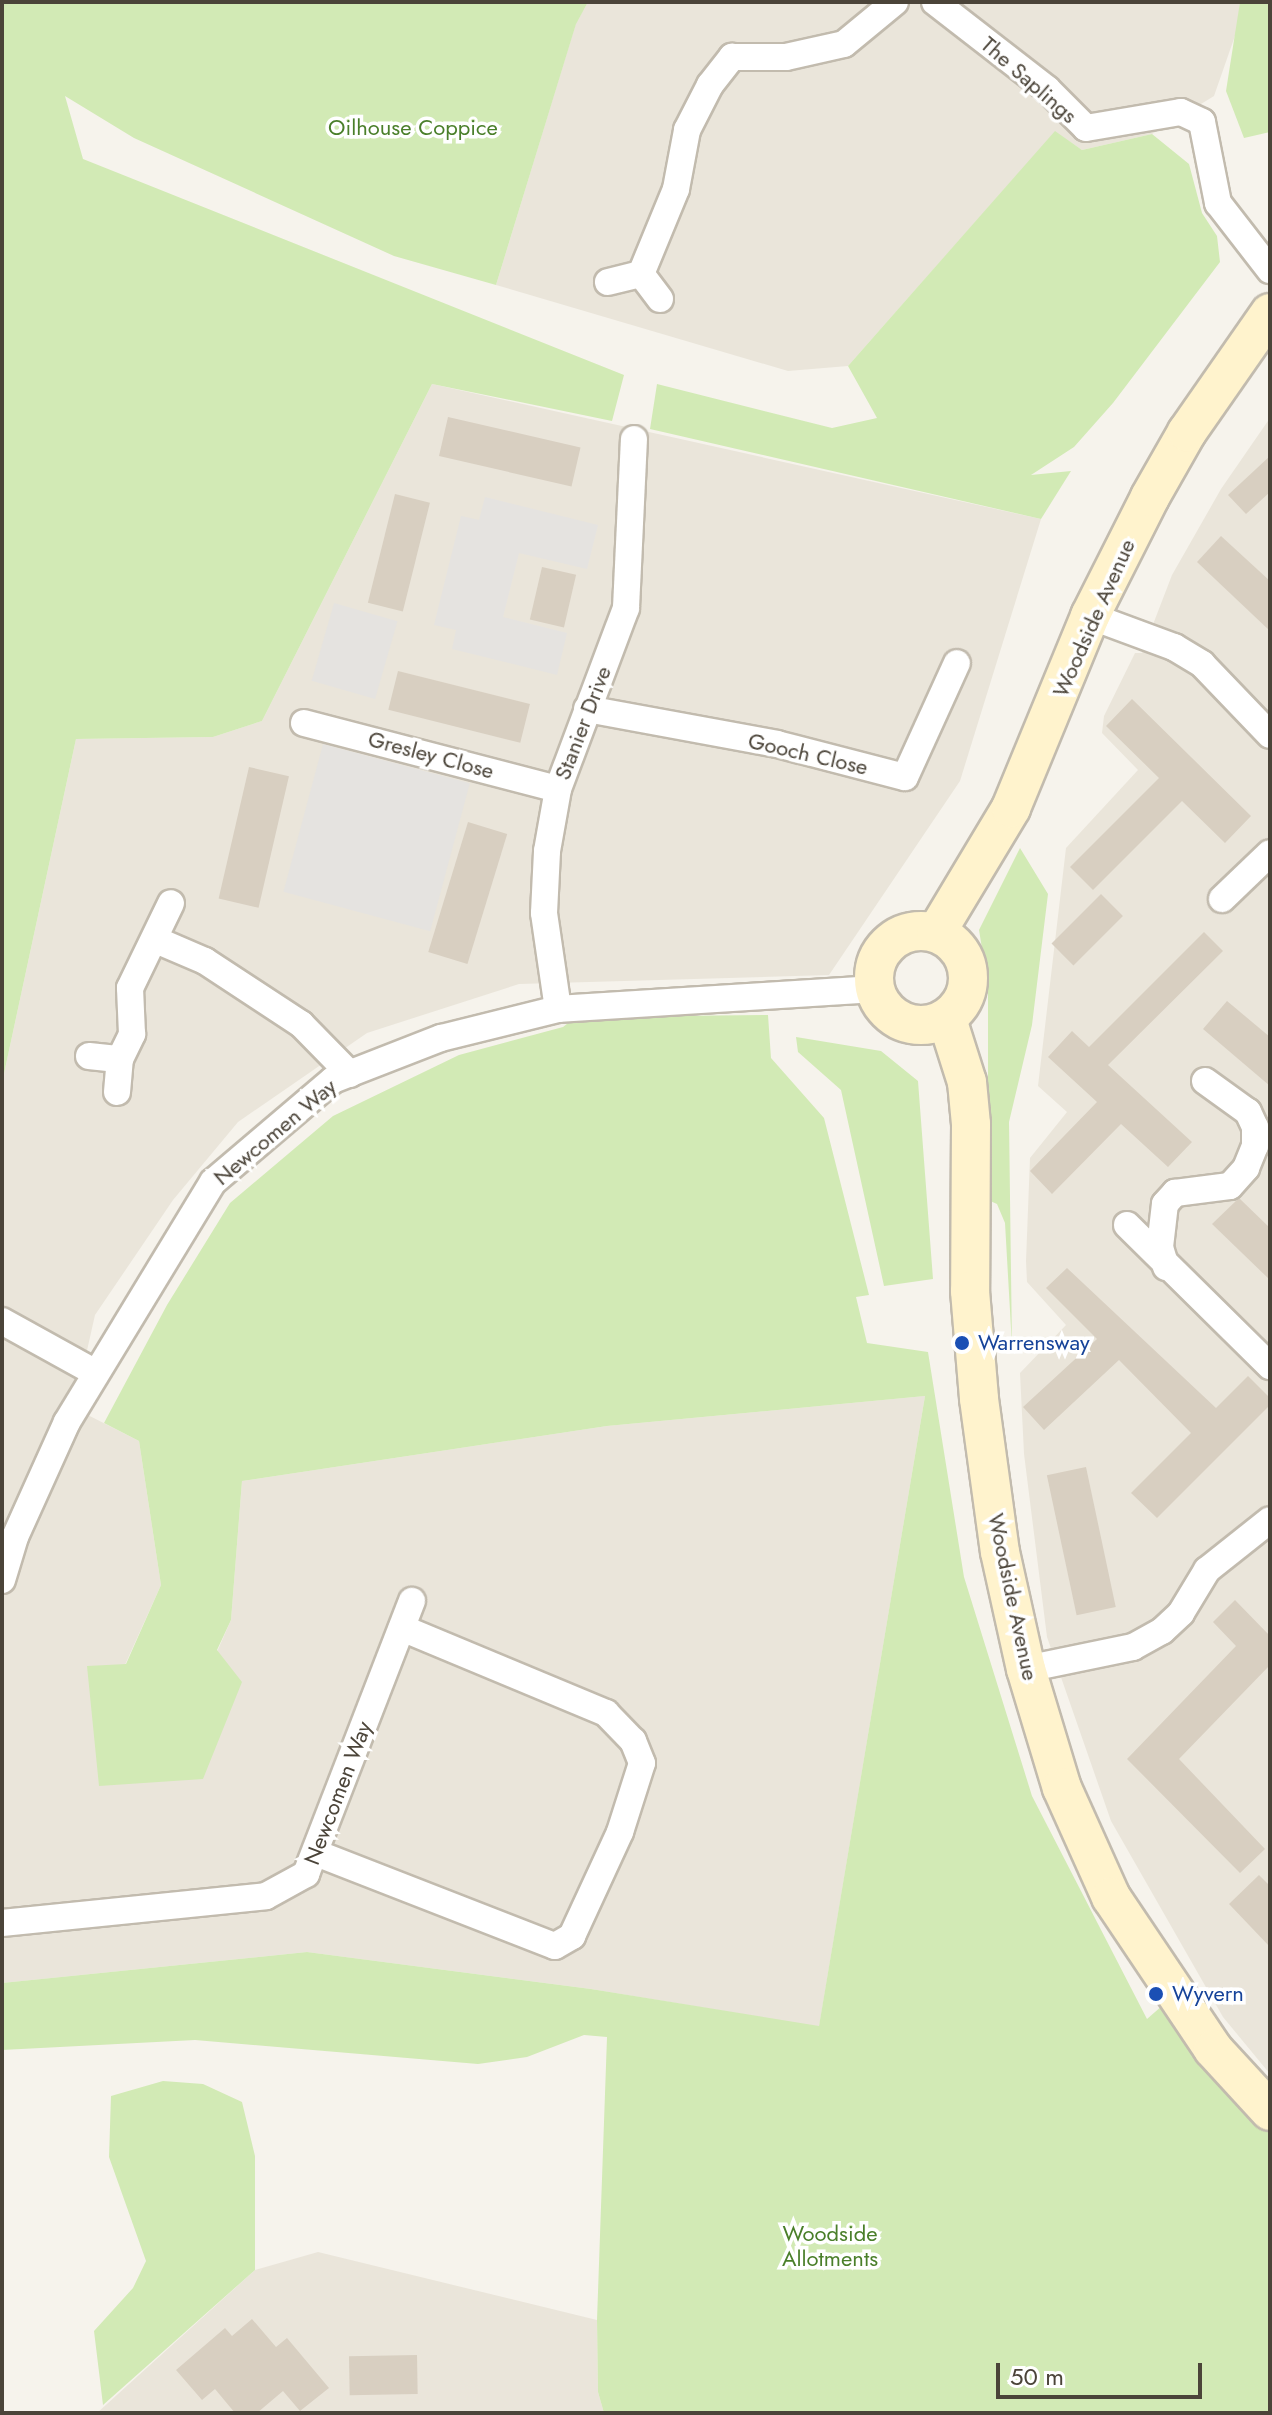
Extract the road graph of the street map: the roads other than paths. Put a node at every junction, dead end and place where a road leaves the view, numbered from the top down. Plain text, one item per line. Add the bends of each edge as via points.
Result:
1 (895, 2) edge
2 (935, 2) edge
3 (1270, 270) edge
4 (641, 274) junction
5 (608, 282) dead end
6 (660, 299) dead end
7 (1270, 313) edge
8 (634, 439) dead end
9 (1090, 616) junction
10 (957, 663) dead end
11 (587, 709) junction
12 (304, 723) dead end
13 (1270, 735) edge
14 (558, 789) junction
15 (1267, 863) edge
16 (1222, 899) dead end
17 (171, 903) dead end
18 (936, 933) junction
19 (156, 940) junction
20 (874, 989) junction
21 (558, 1009) junction
22 (947, 1019) junction
23 (89, 1056) dead end
24 (120, 1059) junction
25 (350, 1074) junction
26 (1205, 1081) dead end
27 (117, 1092) dead end
28 (1127, 1225) dead end
29 (1166, 1267) junction
30 (2, 1321) edge
31 (1270, 1366) edge
32 (96, 1373) junction
33 (1268, 1525) edge
34 (8, 1536) edge
35 (2, 1580) edge
36 (412, 1601) dead end
37 (402, 1628) junction
38 (1026, 1669) junction
39 (316, 1853) junction
40 (2, 1923) edge
41 (1270, 2111) edge

1 - 4 street via 844,44 786,57 732,57 710,85 687,130 676,189
2 - 3 street, The Saplings via 1047,89 1086,128 1181,112 1202,122 1218,203
4 - 5 street
4 - 6 street
7 - 9 street, Woodside Avenue via 1187,432
8 - 11 street, Stanier Drive via 626,608
9 - 13 street via 1174,647 1202,664
9 - 18 street, Woodside Avenue via 1011,808
10 - 11 street, Gooch Close via 905,777 777,744
11 - 14 street, Stanier Drive
12 - 14 street, Gresley Close
14 - 21 street, Stanier Drive via 544,913
15 - 16 street
17 - 19 street
18 - 20 street via 916,930 888,943 878,959
18 - 22 street via 952,941 967,967 965,992
19 - 24 street via 130,988 132,1034
19 - 25 street via 205,961 301,1024
20 - 21 street, Newcomen Way
20 - 22 street via 895,1018 931,1024
21 - 25 street, Newcomen Way via 441,1038
22 - 38 street, Woodside Avenue via 967,1082 971,1124 970,1291 979,1399 1000,1552
23 - 24 street
24 - 27 street
25 - 32 street, Newcomen Way via 333,1080 213,1182
26 - 29 street via 1248,1112 1255,1146 1246,1168 1230,1186 1175,1193 1165,1204 1160,1247
28 - 29 street
29 - 31 street
30 - 32 street
32 - 34 street, Newcomen Way
33 - 38 street via 1207,1570 1181,1613 1162,1631 1133,1647
34 - 35 street, Newcomen Way
36 - 37 street, Newcomen Way
37 - 39 street, Newcomen Way
37 - 39 street via 606,1713 633,1741 642,1763 620,1832 572,1936 555,1946
38 - 41 street, Woodside Avenue via 1062,1788 1111,1897 1213,2049
39 - 40 street, Newcomen Way via 306,1874 266,1896

